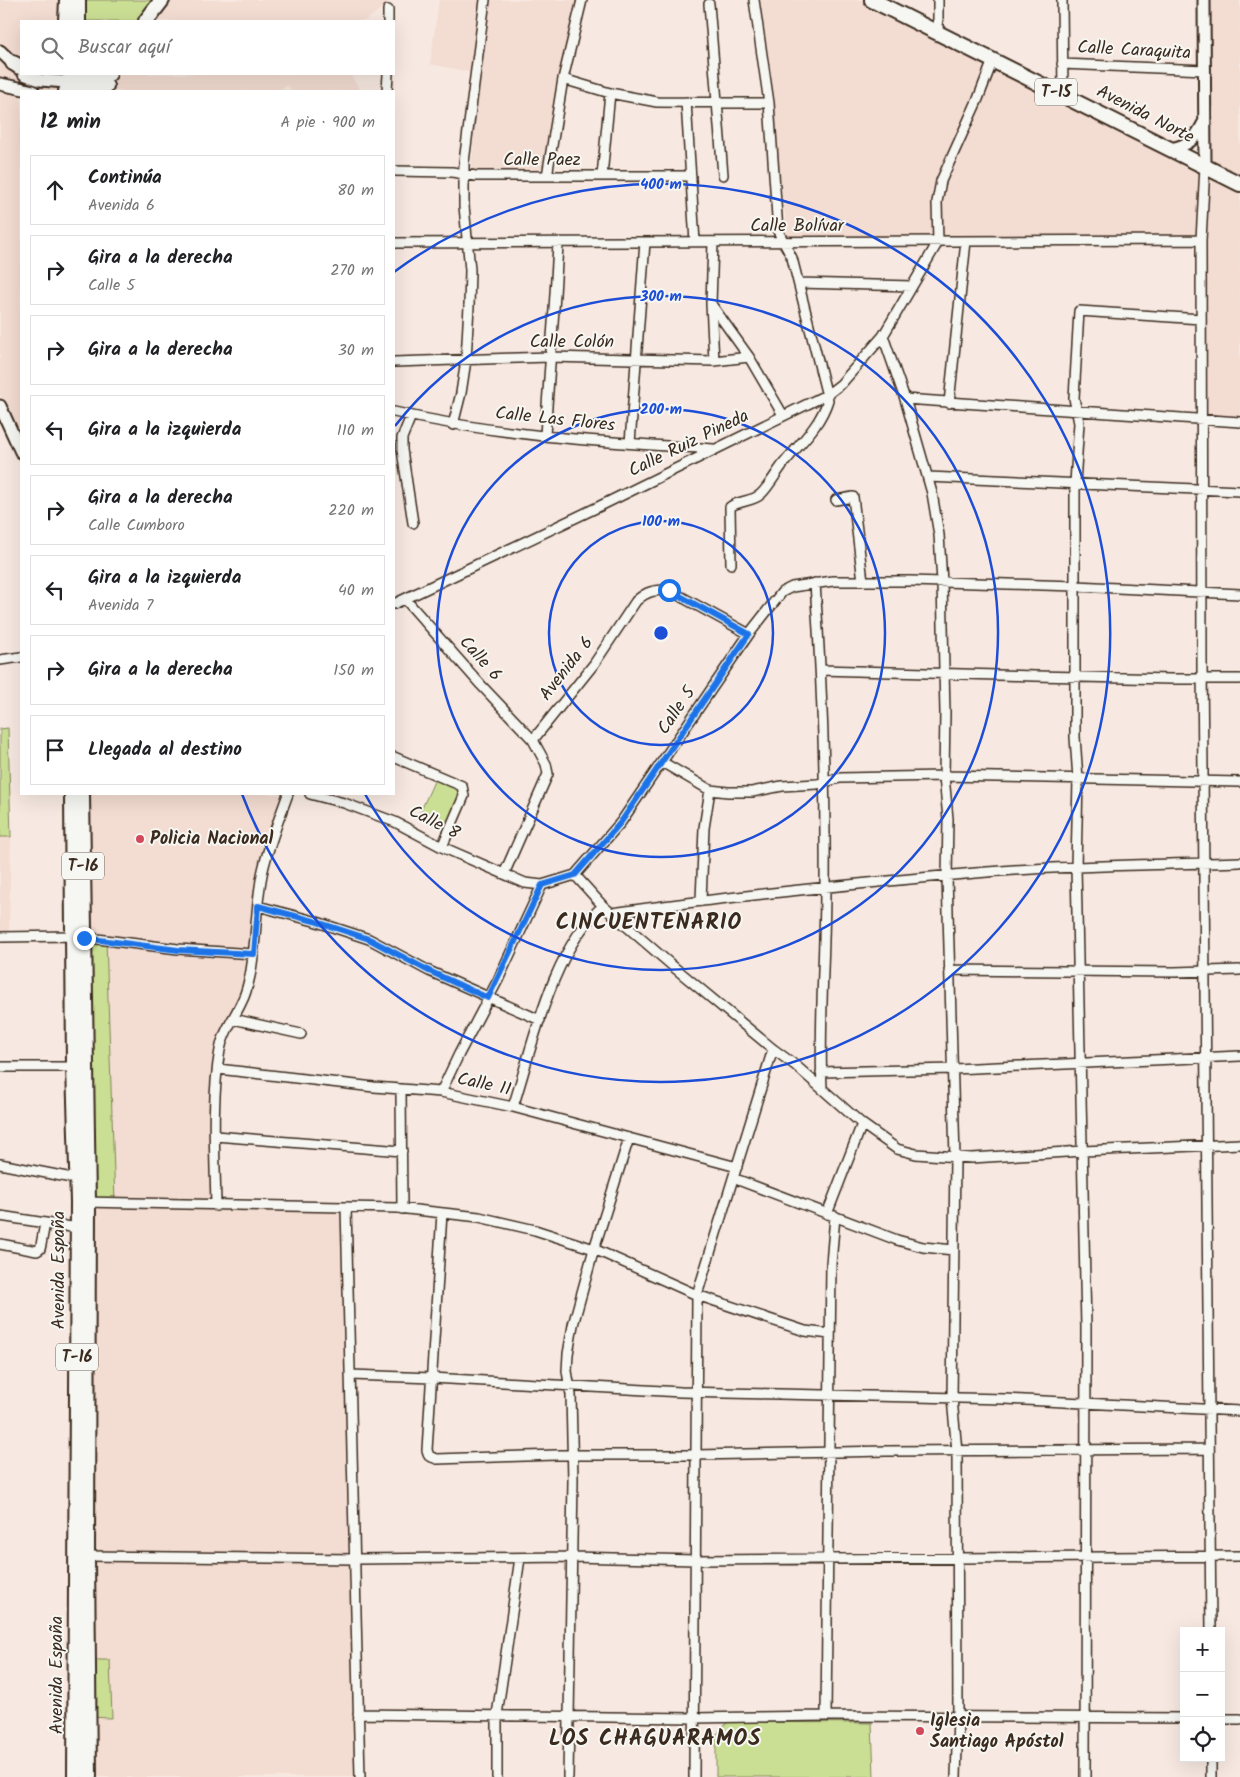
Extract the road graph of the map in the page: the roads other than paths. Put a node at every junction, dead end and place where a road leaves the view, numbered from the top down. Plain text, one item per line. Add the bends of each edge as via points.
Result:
1 (67, 0) edge
2 (78, 0) edge
3 (162, 0) edge
4 (485, 0) edge
5 (582, 0) edge
6 (754, 0) edge
7 (872, 0) edge
8 (938, 0) edge
9 (1062, 0) edge
10 (1204, 0) edge
11 (709, 4) dead end
12 (388, 10) dead end
13 (66, 20) edge
14 (78, 20) edge
15 (147, 20) edge
16 (388, 20) edge
17 (938, 33) junction
18 (0, 51) edge
19 (993, 60) junction
20 (1062, 64) junction
21 (16, 65) edge
22 (1205, 70) junction
23 (27, 75) edge
24 (388, 75) edge
25 (563, 79) junction
26 (107, 81) edge
27 (0, 82) edge
28 (71, 84) edge
29 (29, 90) edge
30 (387, 90) edge
31 (610, 93) junction
32 (1063, 96) junction
33 (686, 102) junction
34 (717, 103) junction
35 (769, 103) junction
36 (1204, 122) junction
37 (1170, 149) junction
38 (1205, 166) junction
39 (395, 171) edge
40 (464, 175) junction
41 (723, 175) dead end
42 (547, 176) junction
43 (602, 176) junction
44 (691, 176) junction
45 (1240, 184) edge
46 (966, 240) junction
47 (1201, 240) junction
48 (467, 242) junction
49 (645, 242) junction
50 (695, 242) junction
51 (713, 242) junction
52 (783, 242) junction
53 (938, 242) junction
54 (395, 243) edge
55 (558, 243) junction
56 (799, 283) junction
57 (912, 286) junction
58 (712, 304) junction
59 (1201, 318) junction
60 (884, 336) junction
61 (550, 357) junction
62 (749, 357) junction
63 (635, 359) junction
64 (466, 360) junction
65 (714, 361) junction
66 (395, 362) edge
67 (828, 394) junction
68 (905, 399) junction
69 (949, 403) junction
70 (0, 406) edge
71 (395, 412) edge
72 (1077, 412) junction
73 (783, 415) junction
74 (411, 416) junction
75 (1201, 420) junction
76 (1240, 422) edge
77 (453, 425) junction
78 (545, 436) junction
79 (630, 443) junction
80 (715, 449) junction
81 (20, 450) edge
82 (928, 478) junction
83 (1075, 484) junction
84 (1202, 489) junction
85 (1240, 491) edge
86 (836, 500) dead end
87 (412, 522) dead end
88 (730, 564) dead end
89 (863, 581) junction
90 (942, 582) junction
91 (815, 583) junction
92 (1076, 586) junction
93 (1202, 593) junction
94 (1240, 594) edge
95 (405, 599) junction
96 (395, 604) edge
97 (749, 634) junction
98 (20, 657) edge
99 (0, 660) edge
100 (821, 670) junction
101 (944, 672) junction
102 (1075, 676) junction
103 (1240, 678) edge
104 (1202, 679) junction
105 (533, 740) junction
106 (395, 757) edge
107 (662, 762) junction
108 (944, 776) junction
109 (1078, 779) junction
110 (1203, 781) junction
111 (824, 782) junction
112 (1240, 782) edge
113 (710, 790) junction
114 (72, 795) edge
115 (82, 795) edge
116 (288, 795) edge
117 (314, 795) edge
118 (442, 846) junction
119 (1240, 862) edge
120 (1204, 864) junction
121 (1076, 867) junction
122 (504, 874) junction
123 (575, 875) junction
124 (947, 876) junction
125 (542, 885) junction
126 (825, 888) junction
127 (701, 900) junction
128 (258, 906) junction
129 (603, 906) junction
130 (612, 913) junction
131 (0, 937) edge
132 (79, 937) junction
133 (254, 954) junction
134 (950, 970) junction
135 (1240, 970) edge
136 (1205, 971) junction
137 (1079, 972) junction
138 (488, 998) junction
139 (233, 1019) junction
140 (540, 1020) junction
141 (301, 1034) dead end
142 (773, 1049) junction
143 (1240, 1056) edge
144 (1205, 1057) junction
145 (1081, 1063) junction
146 (0, 1067) edge
147 (80, 1067) junction
148 (218, 1069) junction
149 (954, 1070) junction
150 (821, 1072) junction
151 (401, 1089) junction
152 (822, 1089) junction
153 (441, 1092) junction
154 (513, 1107) junction
155 (862, 1124) junction
156 (215, 1136) junction
157 (629, 1138) junction
158 (1240, 1144) edge
159 (1205, 1145) junction
160 (402, 1151) junction
161 (1083, 1151) junction
162 (955, 1158) junction
163 (0, 1164) edge
164 (737, 1167) junction
165 (733, 1178) junction
166 (77, 1180) junction
167 (83, 1202) junction
168 (216, 1206) junction
169 (346, 1208) junction
170 (402, 1209) junction
171 (442, 1213) junction
172 (831, 1215) junction
173 (0, 1216) edge
174 (45, 1223) junction
175 (78, 1228) junction
176 (0, 1244) edge
177 (594, 1249) junction
178 (954, 1250) junction
179 (697, 1295) junction
180 (830, 1334) junction
181 (351, 1375) junction
182 (432, 1378) junction
183 (569, 1386) junction
184 (696, 1392) junction
185 (829, 1396) junction
186 (952, 1399) junction
187 (1086, 1404) junction
188 (1208, 1410) junction
189 (1240, 1411) edge
190 (1209, 1449) junction
191 (1086, 1450) junction
192 (957, 1451) junction
193 (828, 1453) junction
194 (572, 1456) junction
195 (696, 1456) junction
196 (87, 1556) junction
197 (1086, 1556) junction
198 (1210, 1556) junction
199 (1240, 1556) edge
200 (520, 1558) junction
201 (572, 1558) junction
202 (957, 1558) junction
203 (354, 1559) junction
204 (827, 1559) junction
205 (695, 1560) junction
206 (1211, 1627) edge
207 (358, 1714) junction
208 (498, 1715) junction
209 (569, 1716) junction
210 (826, 1716) junction
211 (958, 1717) junction
212 (1085, 1717) junction
213 (694, 1718) junction
214 (1180, 1718) edge
215 (1225, 1719) edge
216 (1240, 1719) edge
217 (1211, 1762) edge
218 (75, 1777) edge
219 (89, 1777) edge
220 (360, 1777) edge
221 (497, 1777) edge
222 (568, 1777) edge
223 (694, 1777) edge
224 (956, 1777) edge
225 (1085, 1777) edge
226 (1211, 1777) edge

1 - 13 highway
2 - 14 highway
3 - 15 highway
4 - 40 street
5 - 25 street
6 - 35 street
7 - 17 highway, Avenida Norte / T-15
8 - 17 street
9 - 20 street
10 - 22 main road
11 - 34 street
12 - 16 street
17 - 19 highway, Avenida Norte / T-15
18 - 21 main road
19 - 32 highway, Avenida Norte / T-15
19 - 53 street via 941,181 937,202
20 - 22 street, Calle Caraquita
20 - 32 street
21 - 27 main road via 8,79
22 - 36 main road
23 - 28 main road
24 - 30 street
25 - 31 street
25 - 42 street
26 - 28 highway
27 - 29 main road
31 - 33 street via 657,102
31 - 43 street
32 - 37 highway, Avenida Norte / T-15
33 - 34 street
33 - 44 street
34 - 35 street
34 - 41 street
35 - 52 street via 778,231
36 - 37 main road via 1190,143
36 - 38 main road
37 - 38 highway, Avenida Norte / T-15
38 - 45 highway, Avenida Norte / T-15
38 - 47 street
39 - 40 street, Calle Paez
40 - 42 street, Calle Paez
40 - 48 street
42 - 43 street, Calle Paez
43 - 44 street, Calle Paez
44 - 50 street
46 - 47 street, Calle Bolívar
46 - 53 street, Calle Bolívar
46 - 69 street
47 - 59 street
48 - 54 street, Calle Bolívar
48 - 55 street, Calle Bolívar
48 - 64 street via 470,270
49 - 50 street, Calle Bolívar
49 - 55 street, Calle Bolívar
49 - 63 street
50 - 51 street, Calle Bolívar
51 - 52 street, Calle Bolívar
51 - 58 street
52 - 53 street, Calle Bolívar
52 - 56 street via 792,258
53 - 57 street, Calle Ruiz Pineda
55 - 61 street
56 - 57 street
56 - 67 street
57 - 60 street, Calle Ruiz Pineda
58 - 62 street
58 - 65 street
59 - 72 street via 1078,311 1074,398
59 - 75 street
60 - 67 street, Calle Ruiz Pineda
60 - 68 street
61 - 63 street, Calle Colón
61 - 64 street, Calle Colón
61 - 78 street
62 - 65 street, Calle Colón
62 - 73 street
63 - 65 street, Calle Colón
63 - 79 street
64 - 66 street, Calle Colón
64 - 77 street
67 - 73 street, Calle Ruiz Pineda
67 - 88 street via 826,409 760,496 730,507
68 - 69 street
68 - 82 street
69 - 72 street
70 - 81 main road
71 - 74 street, Calle Las Flores
72 - 75 street
72 - 83 street
73 - 80 street, Calle Ruiz Pineda
74 - 77 street, Calle Las Flores
74 - 87 street via 402,438 402,450
75 - 76 street
75 - 84 street
77 - 78 street, Calle Las Flores
78 - 79 street, Calle Las Flores
79 - 80 street, Calle Las Flores
80 - 95 street, Calle Ruiz Pineda
82 - 83 street
82 - 90 street via 939,535
83 - 84 street
83 - 92 street
84 - 85 street
84 - 93 street
86 - 89 street via 853,498
89 - 90 street, Calle 5
89 - 91 street, Calle 5
90 - 92 street, Calle 5
90 - 101 street
91 - 97 street, Calle 5 via 782,592
91 - 100 street
92 - 93 street, Calle 5
92 - 102 street
93 - 94 street, Calle 5
93 - 104 street
95 - 96 street, Calle Ruiz Pineda
95 - 105 street, Calle 6
97 - 105 street, Avenida 6 via 669,590 653,590 644,594 594,664
97 - 107 street, Calle 5
98 - 99 street
100 - 101 street
100 - 111 street
101 - 102 street
101 - 108 street
102 - 104 street
102 - 109 street
103 - 104 street
104 - 110 street
105 - 122 street via 548,774
106 - 118 street via 462,786 464,796
107 - 113 street
107 - 123 street, Calle 5 via 621,822
108 - 109 street
108 - 111 street via 840,778
108 - 124 street via 948,819
109 - 110 street
109 - 121 street
110 - 112 street
110 - 120 street
111 - 113 street via 745,792
111 - 126 street
113 - 127 street via 704,828
114 - 132 highway, Avenida España / T-16
115 - 132 highway, Avenida España / T-16
116 - 128 street via 265,863
117 - 118 street, Calle 8 via 395,822
118 - 122 street, Calle 8
119 - 120 street
120 - 121 street
120 - 136 street
121 - 124 street
121 - 137 street
122 - 125 street, Calle 8 via 525,883
123 - 125 street
123 - 129 street
124 - 126 street
124 - 134 street
125 - 138 street
126 - 127 street
126 - 150 street
127 - 130 street
128 - 133 street
128 - 138 street via 369,939
129 - 130 street
129 - 140 street via 590,917 572,943
130 - 142 street
131 - 132 street
132 - 133 street via 178,950
132 - 147 highway, Avenida España / T-16
133 - 139 street via 243,1000
134 - 137 street
134 - 149 street
135 - 136 street
136 - 137 street
136 - 144 street
137 - 145 street
138 - 140 street
138 - 153 street
139 - 141 street
139 - 148 street via 220,1048
140 - 154 street
142 - 152 street
142 - 164 street
143 - 144 street
144 - 145 street
144 - 159 street
145 - 149 street
145 - 161 street
146 - 147 street
147 - 166 highway, Avenida España / T-16
147 - 167 highway, Avenida España / T-16
148 - 151 street, Calle 11
148 - 156 street
149 - 150 street
149 - 162 street
150 - 152 street
151 - 153 street, Calle 11
151 - 160 street
152 - 155 street
153 - 154 street, Calle 11
154 - 157 street, Calle 11
155 - 162 street via 897,1149
155 - 172 street
156 - 160 street
156 - 168 street
157 - 164 street, Calle 11
157 - 177 street
158 - 159 street
159 - 161 street
159 - 188 street
160 - 170 street
161 - 162 street
161 - 187 street
162 - 178 street
163 - 166 street
164 - 165 street
165 - 172 street
165 - 179 street
166 - 167 highway, Avenida España / T-16
167 - 168 street
167 - 175 highway, Avenida España / T-16
167 - 196 highway, Avenida España / T-16
168 - 169 street
169 - 170 street
169 - 181 street
170 - 171 street
171 - 177 street via 479,1217 535,1230
171 - 182 street
172 - 178 street via 907,1243
172 - 180 street
173 - 174 street
174 - 175 street
174 - 176 street via 40,1249
175 - 218 highway, Avenida España / T-16
177 - 179 street
177 - 183 street via 573,1325 568,1354
178 - 186 street
179 - 180 street via 805,1331
179 - 184 street
180 - 185 street
181 - 182 street
181 - 203 street
182 - 183 street
182 - 194 street via 429,1456 436,1459
183 - 184 street
183 - 194 street
184 - 185 street
184 - 195 street
185 - 186 street
185 - 193 street
186 - 187 street
186 - 192 street
187 - 188 street
187 - 191 street
188 - 189 street
188 - 190 street
190 - 191 street
190 - 198 street
191 - 192 street
191 - 197 street
192 - 193 street
192 - 202 street
193 - 195 street
193 - 204 street
194 - 195 street
194 - 201 street
195 - 205 street
196 - 203 street
196 - 219 highway, Avenida España / T-16
197 - 198 street
197 - 202 street
197 - 212 street
198 - 199 street
198 - 206 street
200 - 201 street
200 - 203 street
200 - 208 street
201 - 205 street
201 - 209 street
202 - 204 street
202 - 211 street
203 - 207 street
204 - 205 street
204 - 210 street
205 - 213 street
207 - 208 street
207 - 220 street
208 - 209 street
208 - 221 street
209 - 213 street
209 - 222 street
210 - 211 street
210 - 213 street
211 - 212 street
211 - 224 street
212 - 214 street
212 - 225 street
213 - 223 street
215 - 216 street
217 - 226 street

